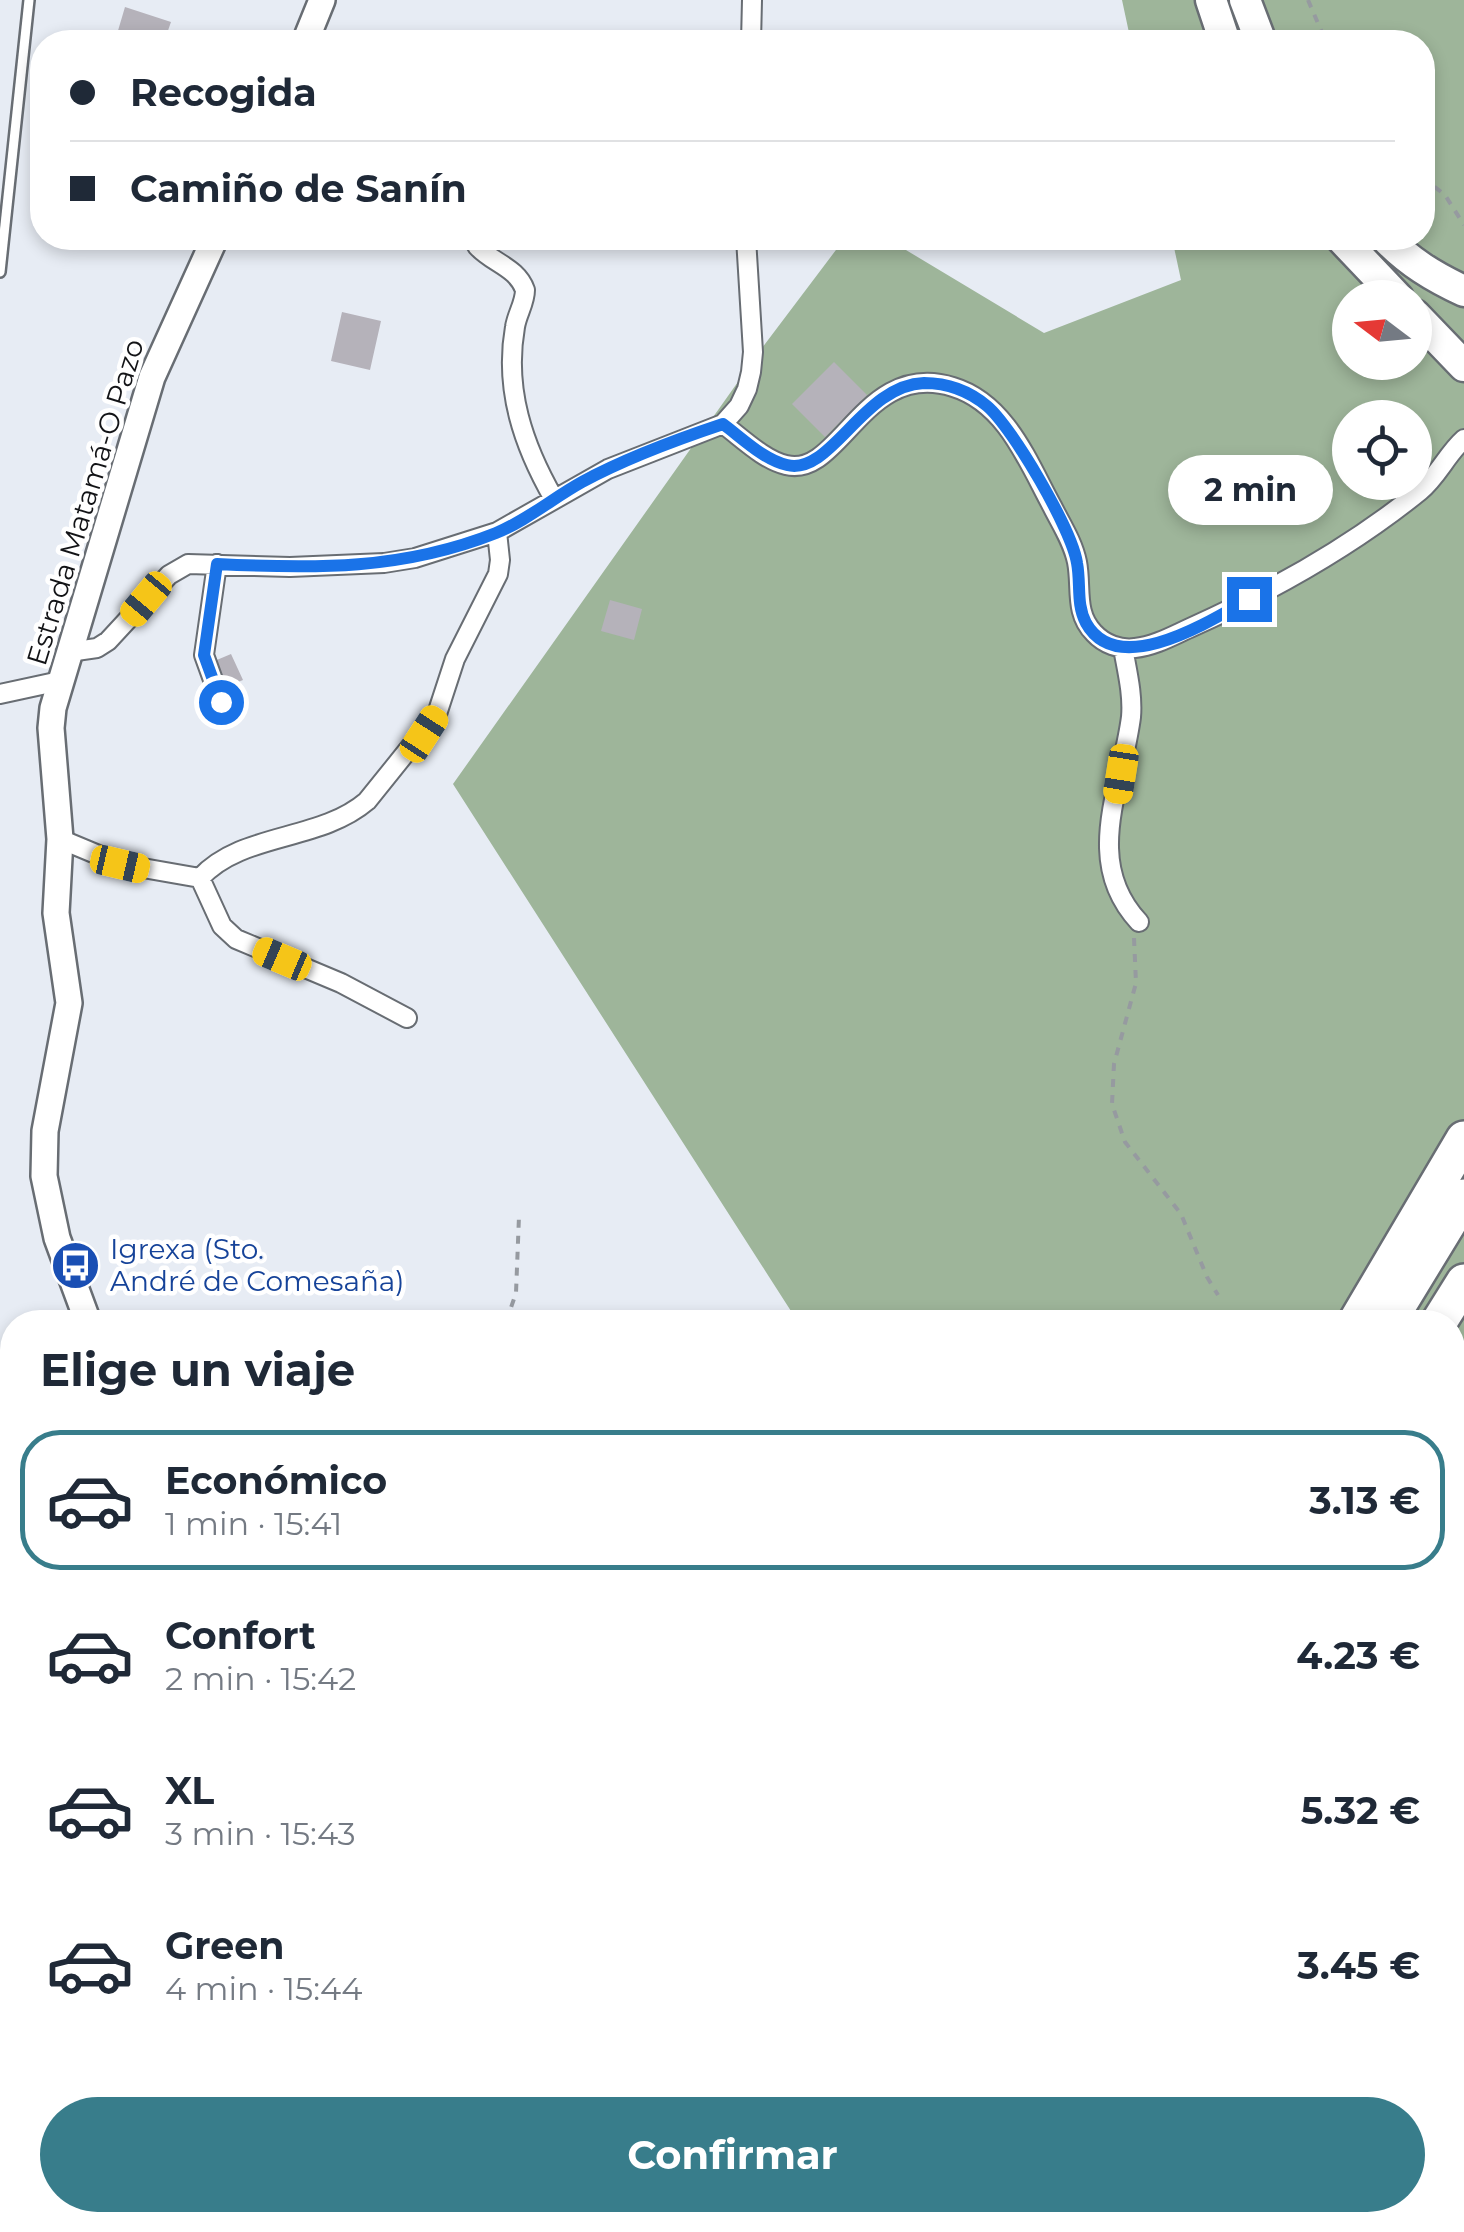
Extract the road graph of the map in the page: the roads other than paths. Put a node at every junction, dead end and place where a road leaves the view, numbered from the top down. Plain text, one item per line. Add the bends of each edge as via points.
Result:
1 (29, 0) edge
2 (322, 0) edge
3 (752, 0) edge
4 (1211, 0) edge
5 (1245, 0) edge
6 (310, 30) edge
7 (752, 30) edge
8 (1221, 30) edge
9 (1256, 30) edge
10 (210, 250) edge
11 (481, 250) edge
12 (747, 250) edge
13 (1352, 250) edge
14 (1397, 250) edge
15 (0, 272) edge
16 (1381, 280) edge
17 (1464, 291) edge
18 (1432, 333) edge
19 (1464, 366) edge
20 (723, 424) junction
21 (1464, 439) edge
22 (554, 498) junction
23 (496, 532) junction
24 (217, 564) junction
25 (1122, 648) junction
26 (68, 652) junction
27 (60, 681) junction
28 (0, 694) edge
29 (221, 702) dead end
30 (60, 839) junction
31 (200, 878) junction
32 (1140, 922) road end
33 (407, 1018) dead end
34 (1464, 1139) edge
35 (1464, 1198) edge
36 (1464, 1282) edge
37 (83, 1310) edge
38 (1363, 1310) edge
39 (1395, 1310) edge
40 (1447, 1310) edge

1 - 15 lane
2 - 6 street
3 - 7 street
4 - 8 main road
5 - 9 main road
10 - 26 street, Estrada Matamá-O Pazo via 152,376
11 - 22 street via 514,272 525,290 514,328 514,409
12 - 20 street via 751,372 748,389
13 - 16 main road
14 - 17 main road
18 - 19 main road
20 - 22 street
20 - 25 street via 774,460 800,466 823,455 899,387 936,383 971,394 1017,440 1072,544 1087,625
21 - 25 street via 1430,481 1347,543 1230,610 1148,646
22 - 23 street
23 - 24 street via 384,564
23 - 31 street via 500,560 491,592 455,659 437,714 404,759 353,813 219,861
24 - 26 street via 177,568 108,641
24 - 29 street via 204,655
25 - 32 street via 1131,714 1107,854 1123,902
26 - 27 street, Estrada Matamá-O Pazo
27 - 28 street
27 - 30 street, Estrada Matamá-O Pazo via 51,728
30 - 31 street via 120,864
30 - 37 street, Estrada Matamá-O Pazo via 56,913 69,1003 44,1176 56,1238
31 - 33 street via 222,926 236,939
34 - 38 highway
35 - 39 highway
36 - 40 highway

